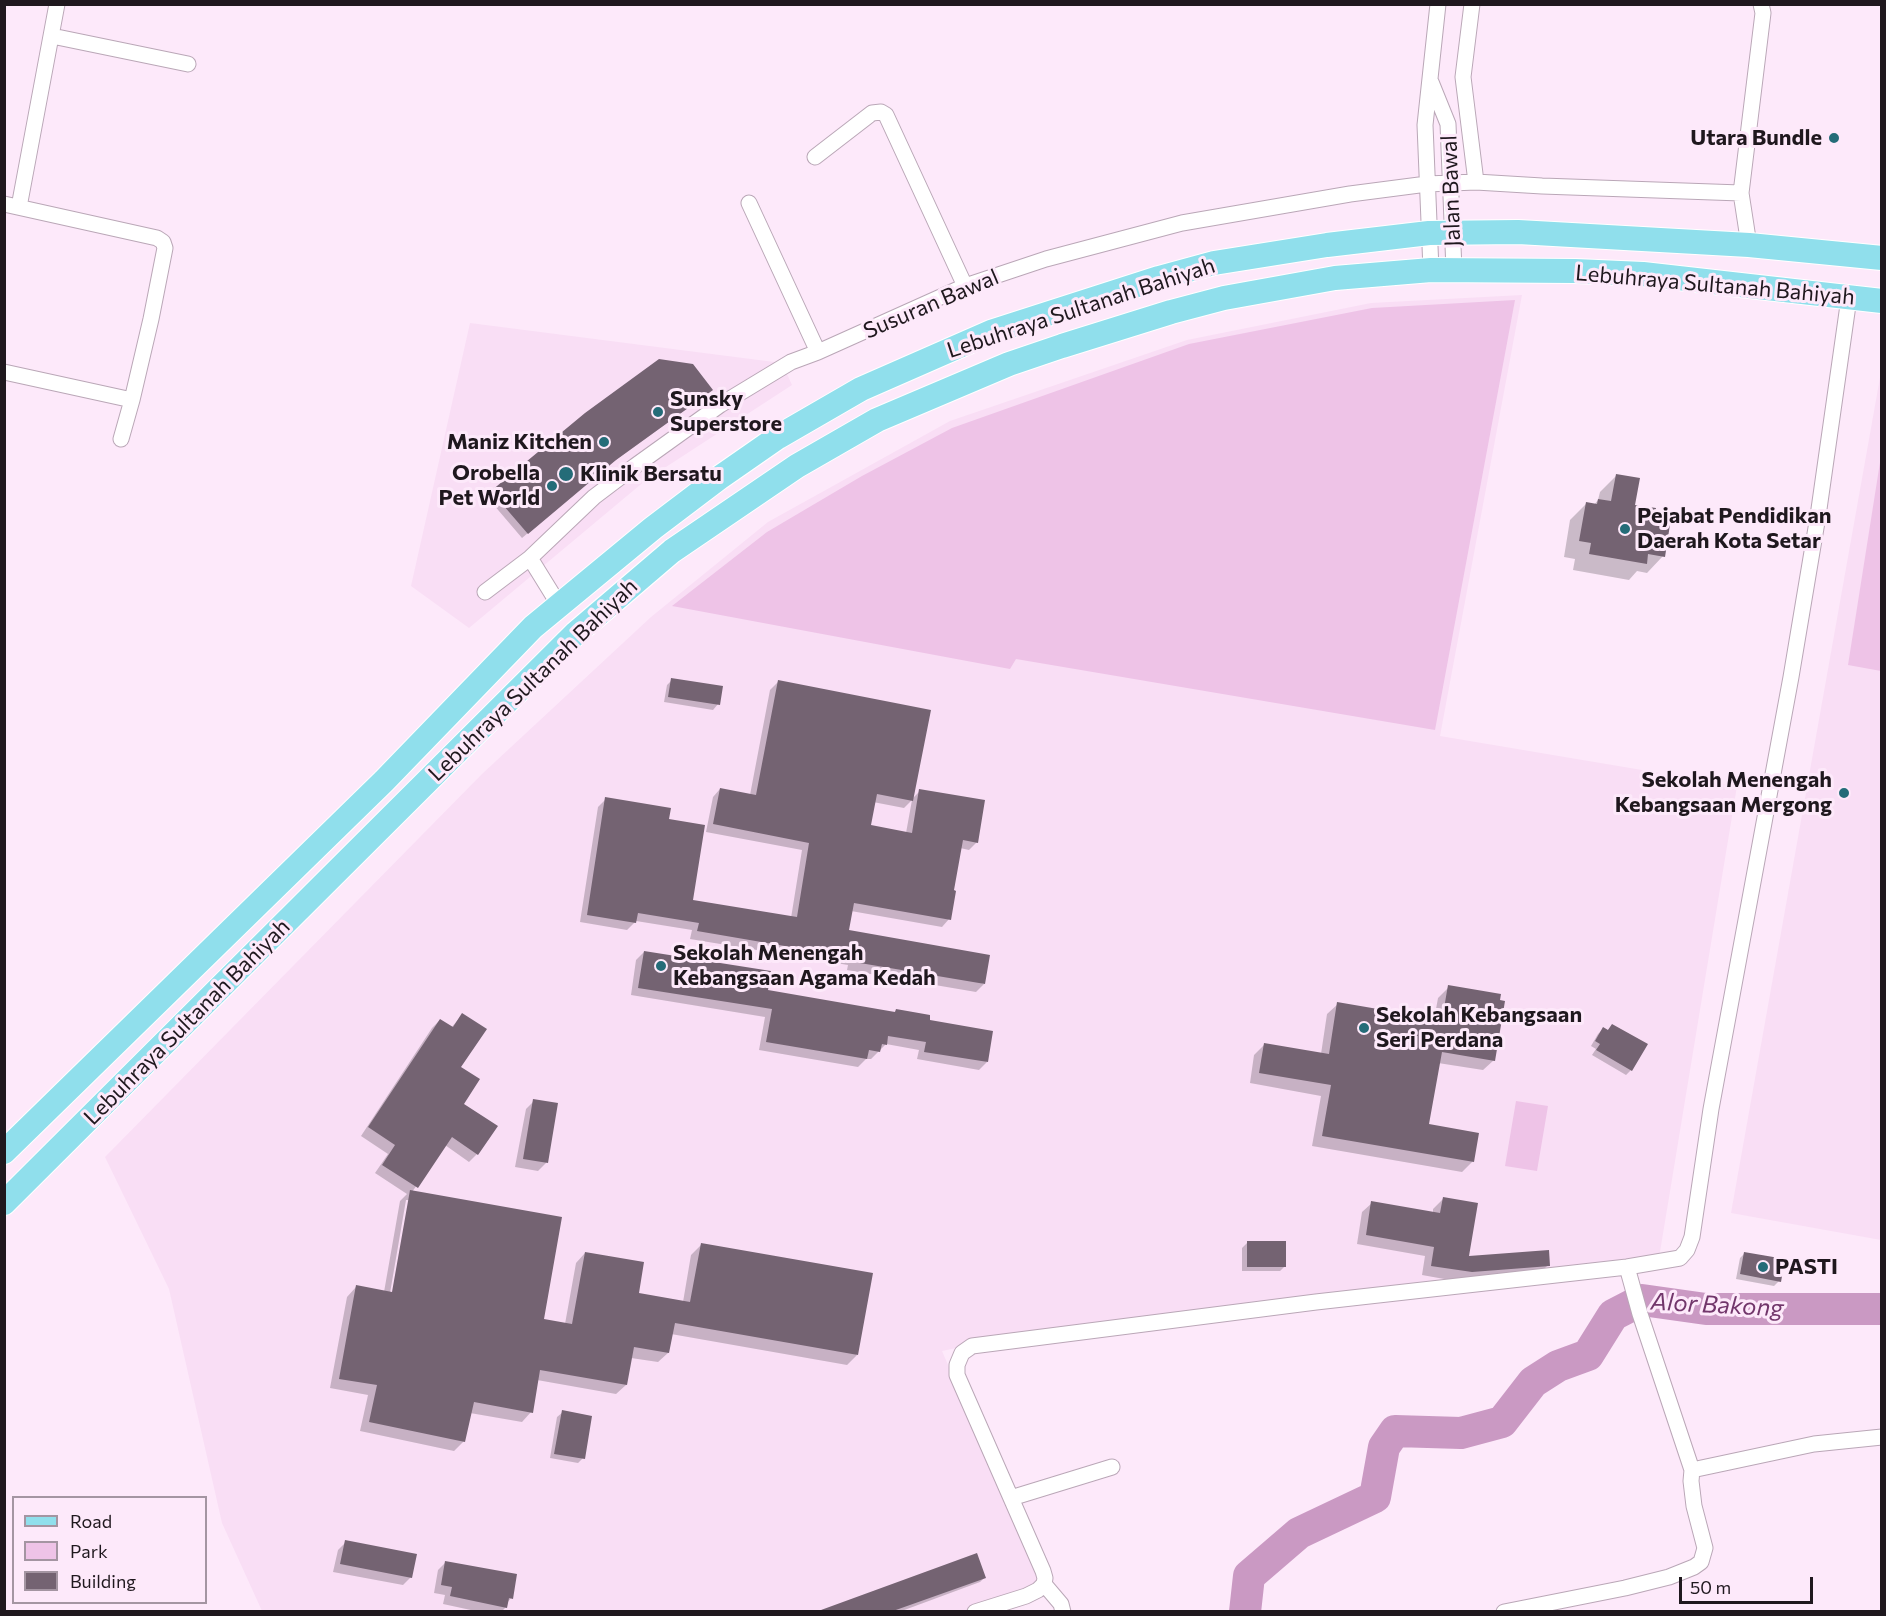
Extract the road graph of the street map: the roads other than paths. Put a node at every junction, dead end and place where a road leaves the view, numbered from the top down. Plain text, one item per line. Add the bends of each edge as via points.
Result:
1 (57, 4) edge
2 (1438, 4) edge
3 (1472, 4) edge
4 (1761, 4) edge
5 (52, 36) junction
6 (188, 64) dead end
7 (1430, 80) junction
8 (815, 157) dead end
9 (1476, 182) junction
10 (1450, 183) junction
11 (1427, 184) junction
12 (1741, 193) junction
13 (749, 203) dead end
14 (12, 206) edge
15 (1441, 233) junction
16 (1749, 245) junction
17 (1881, 258) edge
18 (1443, 270) junction
19 (965, 286) junction
20 (1849, 298) junction
21 (1881, 301) edge
22 (819, 352) junction
23 (4, 372) edge
24 (132, 400) junction
25 (120, 439) dead end
26 (530, 558) junction
27 (485, 592) dead end
28 (559, 605) junction
29 (4, 1152) edge
30 (4, 1203) edge
31 (1627, 1267) junction
32 (1881, 1437) edge
33 (1112, 1467) dead end
34 (1692, 1470) junction
35 (1011, 1498) junction
36 (1044, 1584) junction
37 (975, 1611) edge
38 (1063, 1611) edge
39 (1504, 1611) edge

1 - 5 street
2 - 7 street, Jalan Bawal
3 - 9 street via 1463,77
4 - 12 street
5 - 6 street
5 - 14 street
7 - 10 street, Jalan Bawal via 1448,124
7 - 11 street, Jalan Bawal via 1425,125
8 - 19 street via 872,113 886,115
9 - 10 street, Susuran Bawal
9 - 12 street, Susuran Bawal
10 - 11 street, Susuran Bawal
10 - 15 street, Jalan Bawal
11 - 15 street, Jalan Bawal
11 - 19 street, Susuran Bawal via 1182,224 1046,259
12 - 16 street
13 - 22 street
14 - 24 street via 163,242 165,248
15 - 16 main road, Lebuhraya Sultanah Bahiyah via 1518,232
15 - 18 street, Jalan Bawal
15 - 18 street, Jalan Bawal
15 - 28 main road, Lebuhraya Sultanah Bahiyah via 1327,245 1214,263 991,332 924,360 778,437 653,528
16 - 17 main road, Lebuhraya Sultanah Bahiyah
18 - 20 main road, Lebuhraya Sultanah Bahiyah via 1643,274
18 - 30 main road, Lebuhraya Sultanah Bahiyah via 1335,278 1171,312 1009,364 877,420 797,466 672,551 576,633
19 - 22 street, Susuran Bawal
20 - 21 main road, Lebuhraya Sultanah Bahiyah
20 - 31 street via 1793,666 1711,1109 1692,1238 1680,1258
22 - 26 street, Susuran Bawal via 790,362 679,434 594,497
23 - 24 street
24 - 25 street
26 - 27 street, Susuran Bawal
26 - 28 street
28 - 29 main road, Lebuhraya Sultanah Bahiyah
31 - 34 street
31 - 35 street via 972,1346 962,1353 957,1375
32 - 34 street via 1814,1444
33 - 35 street
34 - 39 street via 1694,1506 1705,1548 1701,1562 1670,1577
35 - 36 street via 1043,1571
36 - 37 street via 1026,1596
36 - 38 street

